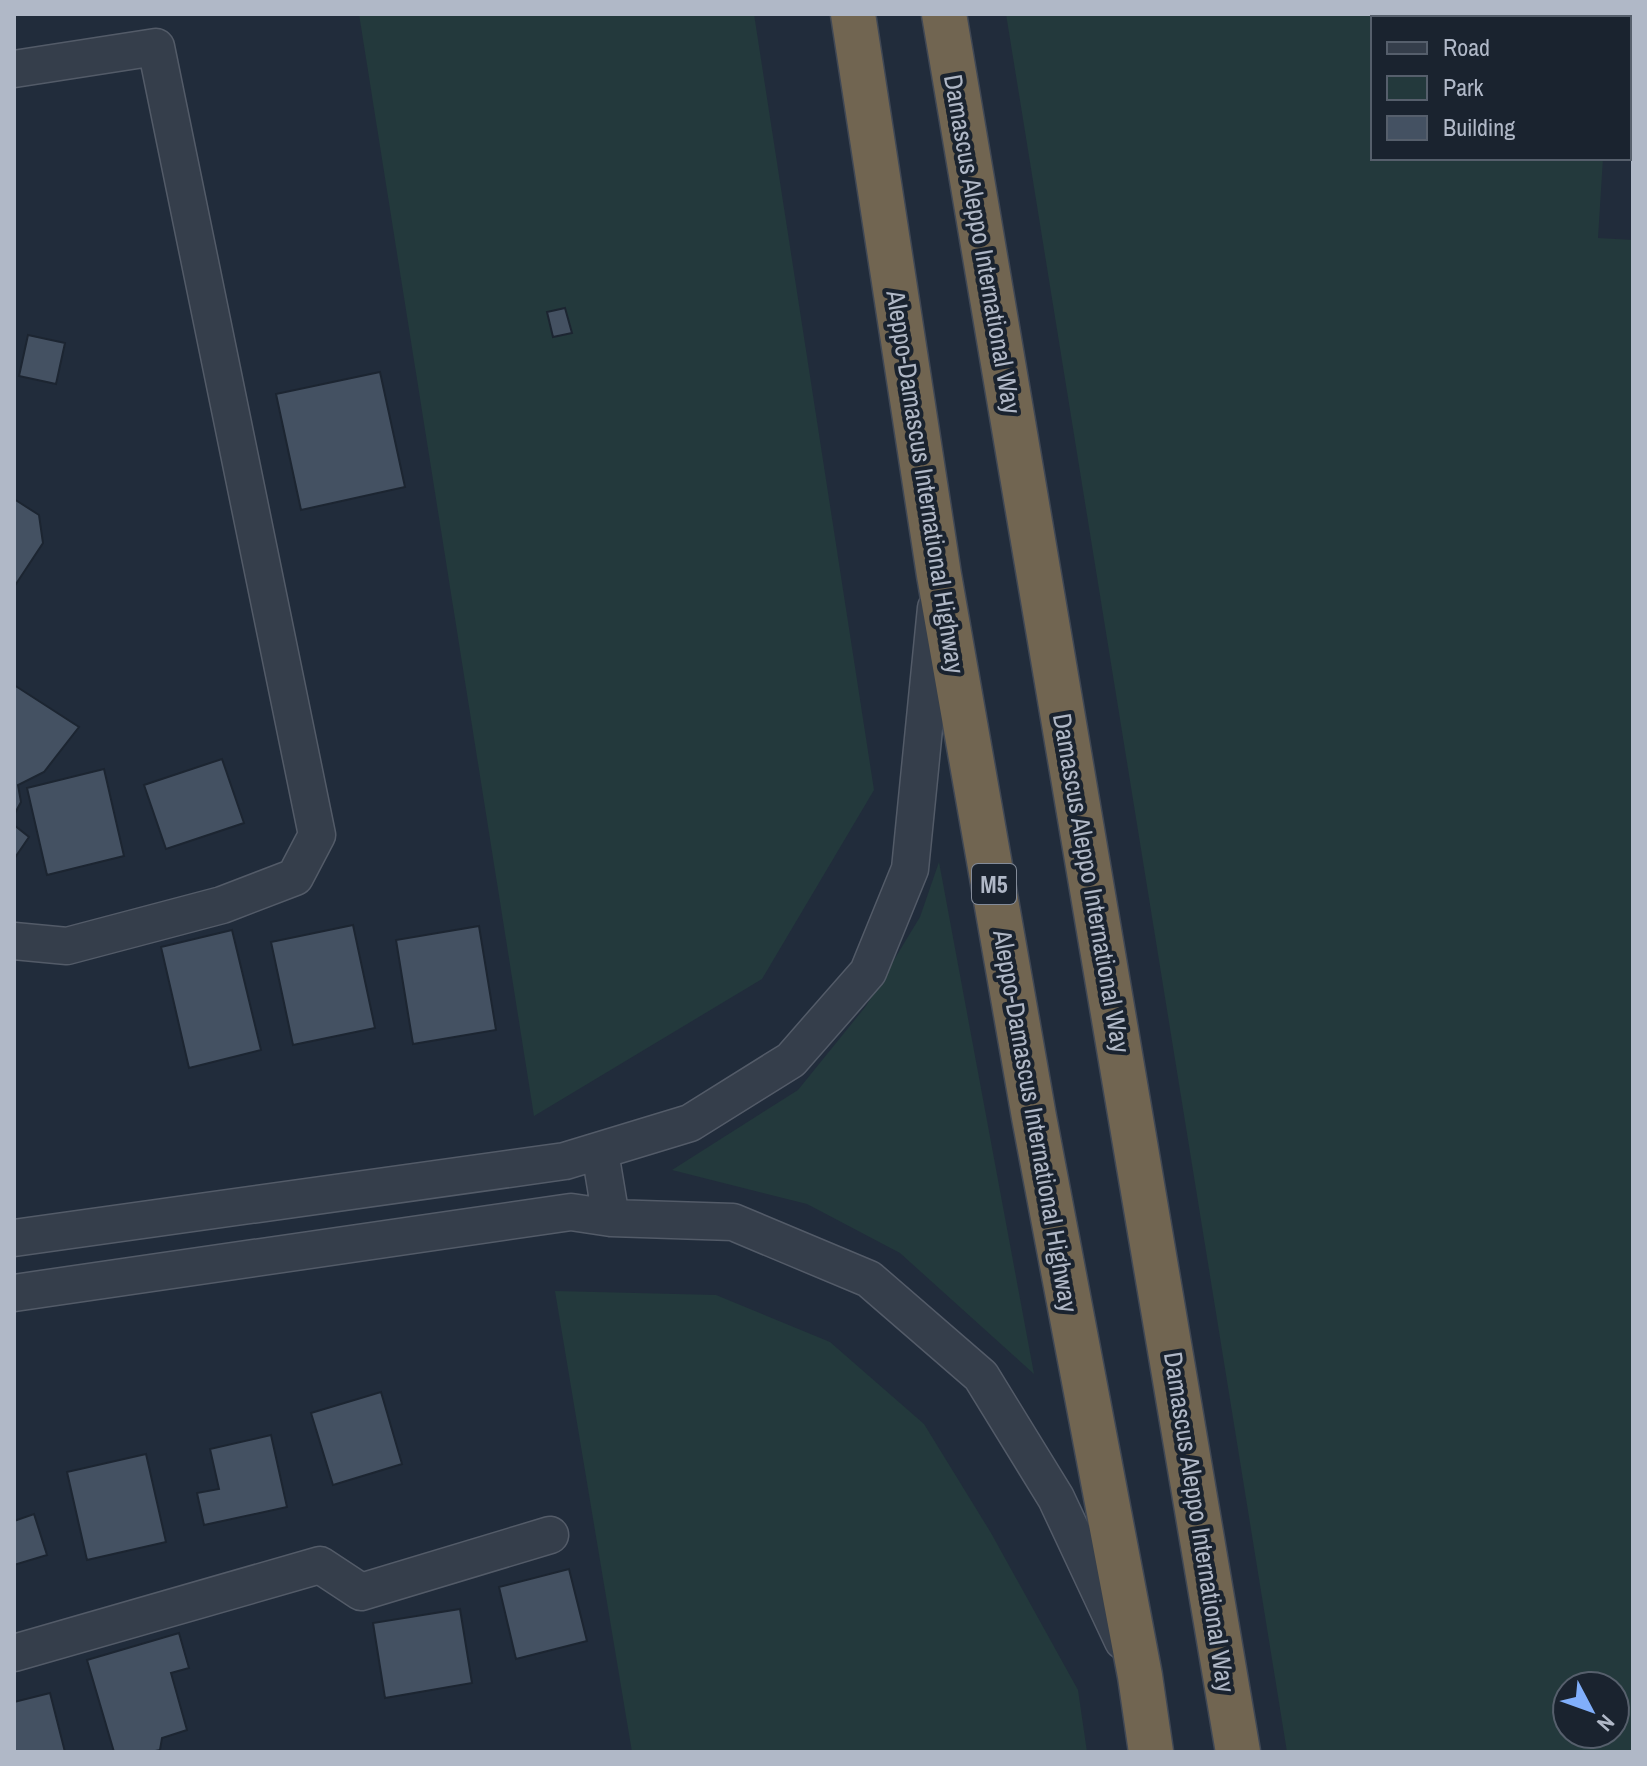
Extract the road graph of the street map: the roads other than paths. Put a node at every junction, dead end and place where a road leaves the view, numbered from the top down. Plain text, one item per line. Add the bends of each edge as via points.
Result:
1 (853, 14) edge
2 (944, 14) edge
3 (14, 69) edge
4 (939, 575) junction
5 (14, 941) edge
6 (600, 1152) junction
7 (611, 1218) junction
8 (14, 1238) edge
9 (14, 1293) edge
10 (550, 1535) dead end
11 (14, 1653) edge
12 (1140, 1676) junction
13 (1151, 1752) edge
14 (1238, 1752) edge

1 - 4 highway, Aleppo-Damascus International Highway / M5
2 - 14 highway, Damascus Aleppo International Way
3 - 5 street via 156,47 317,835 295,877 222,905 67,946
4 - 6 street via 910,869 868,972 791,1060 690,1123
4 - 12 highway, Aleppo-Damascus International Highway / M5
6 - 7 street
6 - 8 street
7 - 9 street via 571,1212
7 - 12 street via 733,1222 880,1288 981,1376 1056,1498
10 - 11 street via 361,1592 320,1565
12 - 13 highway, Aleppo-Damascus International Highway / M5

